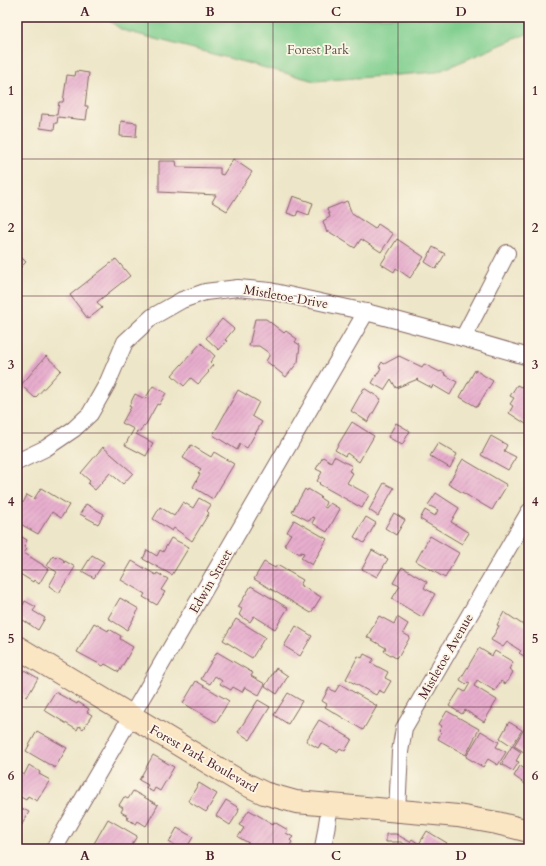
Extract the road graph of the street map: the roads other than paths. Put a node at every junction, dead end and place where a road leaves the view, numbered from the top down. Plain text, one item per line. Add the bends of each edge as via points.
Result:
1 (507, 254) dead end
2 (366, 312) junction
3 (463, 338) junction
4 (529, 357) edge
5 (17, 462) edge
6 (529, 512) edge
7 (17, 647) edge
8 (132, 716) junction
9 (330, 805) junction
10 (397, 811) junction
11 (529, 831) edge
12 (54, 849) edge
13 (323, 849) edge

1 - 3 street
2 - 3 street, Mistletoe Drive
2 - 5 street, Mistletoe Drive via 270,291 238,288 205,292 182,300 152,316 125,342 107,384 90,414 74,429 46,448
2 - 8 street, Edwin Street
3 - 4 street, Mistletoe Drive
6 - 10 street, Mistletoe Avenue via 404,728
7 - 8 main road, Forest Park Boulevard
8 - 9 main road, Forest Park Boulevard via 239,781 264,793 296,802
8 - 12 street, Edwin Street
9 - 10 main road, Forest Park Boulevard
9 - 13 street
10 - 11 main road, Forest Park Boulevard via 458,816

